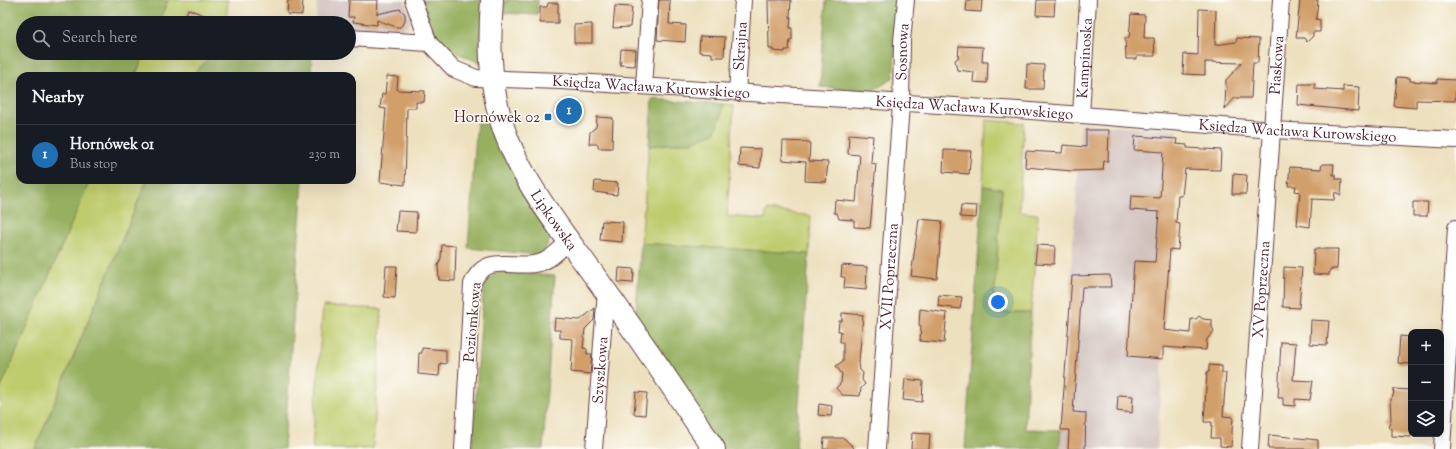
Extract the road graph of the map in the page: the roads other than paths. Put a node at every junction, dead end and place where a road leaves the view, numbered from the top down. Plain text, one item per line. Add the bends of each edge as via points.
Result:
1 (413, 0) edge
2 (492, 0) edge
3 (650, 0) edge
4 (743, 0) edge
5 (906, 0) edge
6 (1088, 0) edge
7 (1281, 0) edge
8 (356, 38) edge
9 (429, 43) junction
10 (493, 78) junction
11 (644, 86) junction
12 (737, 93) junction
13 (901, 104) junction
14 (1081, 115) junction
15 (1272, 130) junction
16 (1456, 140) edge
17 (1456, 228) edge
18 (569, 241) junction
19 (606, 291) junction
20 (463, 449) edge
21 (594, 449) edge
22 (714, 449) edge
23 (877, 449) edge
24 (1250, 449) edge
25 (1442, 449) edge

1 - 9 street
2 - 10 street, Lipkowska via 490,39
3 - 11 street
4 - 12 street, Skrajna
5 - 13 street, Sosnowa via 902,41
6 - 14 street, Kampinoska
7 - 15 street, Piaskowa
8 - 9 street
9 - 10 street via 454,69 463,74 476,78
10 - 11 street, Księdza Wacława Kurowskiego
10 - 18 street, Lipkowska via 498,111 509,144 533,187
11 - 12 street, Księdza Wacława Kurowskiego
12 - 13 street, Księdza Wacława Kurowskiego
13 - 14 street, Księdza Wacława Kurowskiego
13 - 23 street, XVII Poprzeczna
14 - 15 street, Księdza Wacława Kurowskiego
15 - 16 street, Księdza Wacława Kurowskiego
15 - 24 street, XV Poprzeczna
17 - 25 street
18 - 19 street, Lipkowska
18 - 20 street, Poziomkowa via 540,263 491,265 479,271 476,276 472,284
19 - 21 street, Szyszkowa
19 - 22 street, Lipkowska

